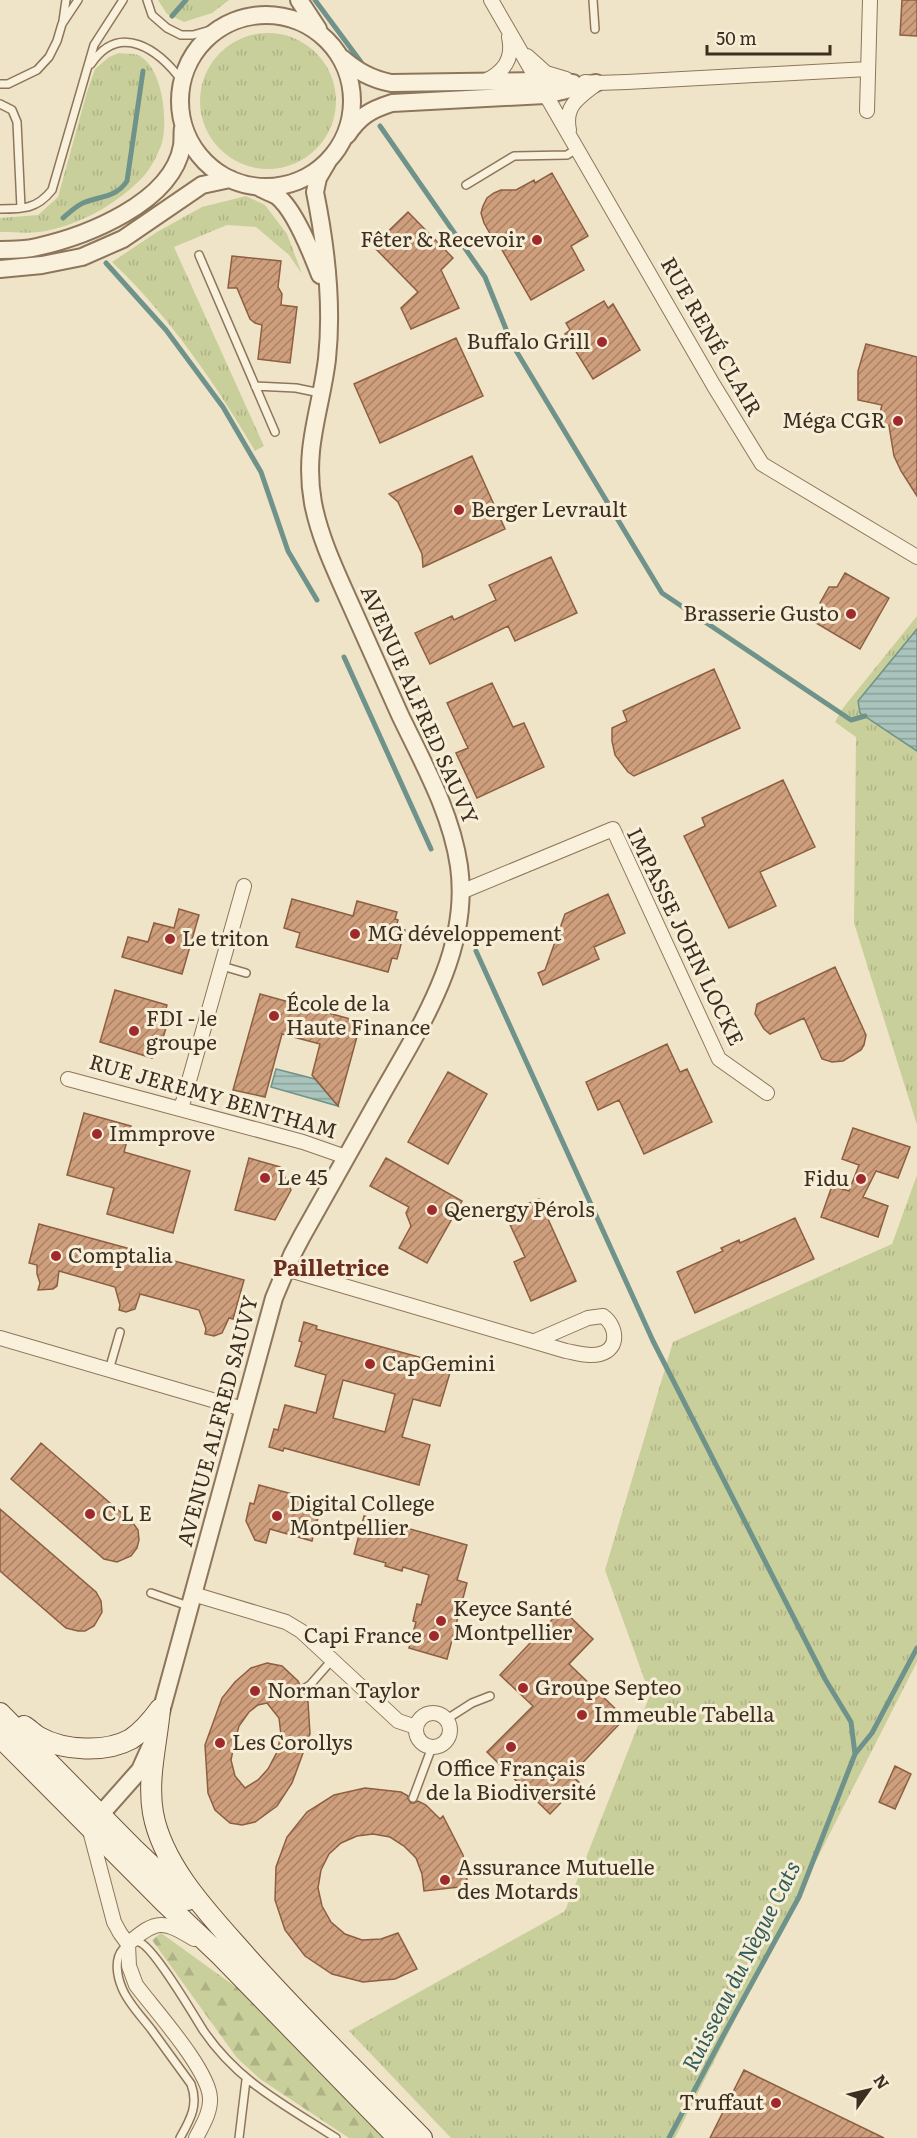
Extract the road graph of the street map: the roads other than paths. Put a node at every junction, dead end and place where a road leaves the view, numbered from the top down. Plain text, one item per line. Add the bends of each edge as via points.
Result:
1 (66, 0) edge
2 (78, 0) edge
3 (123, 0) edge
4 (147, 0) edge
5 (259, 0) edge
6 (299, 0) edge
7 (491, 0) edge
8 (593, 0) edge
9 (870, 0) edge
10 (228, 23) junction
11 (62, 24) junction
12 (595, 29) dead end
13 (508, 32) junction
14 (324, 37) junction
15 (339, 55) junction
16 (868, 69) junction
17 (86, 71) junction
18 (182, 81) junction
19 (482, 82) junction
20 (0, 84) edge
21 (596, 84) junction
22 (541, 88) junction
23 (520, 96) junction
24 (0, 104) edge
25 (867, 111) dead end
26 (183, 124) junction
27 (570, 135) junction
28 (342, 140) junction
29 (578, 148) junction
30 (328, 161) junction
31 (230, 179) junction
32 (466, 184) dead end
33 (256, 186) junction
34 (21, 208) junction
35 (0, 209) edge
36 (0, 250) edge
37 (198, 255) dead end
38 (0, 269) edge
39 (330, 317) junction
40 (255, 386) junction
41 (320, 393) junction
42 (275, 432) dead end
43 (917, 557) edge
44 (244, 886) dead end
45 (461, 892) junction
46 (222, 966) junction
47 (246, 973) dead end
48 (68, 1078) dead end
49 (766, 1093) dead end
50 (181, 1109) junction
51 (346, 1157) junction
52 (286, 1269) junction
53 (120, 1332) dead end
54 (0, 1338) edge
55 (534, 1341) junction
56 (109, 1370) junction
57 (243, 1409) junction
58 (151, 1593) dead end
59 (192, 1600) junction
60 (332, 1660) junction
61 (302, 1690) dead end
62 (490, 1696) dead end
63 (0, 1703) edge
64 (160, 1709) junction
65 (0, 1713) edge
66 (447, 1719) junction
67 (0, 1727) edge
68 (416, 1727) junction
69 (0, 1737) edge
70 (432, 1747) junction
71 (413, 1798) dead end
72 (95, 1821) junction
73 (129, 1944) junction
74 (220, 1955) junction
75 (246, 1956) junction
76 (246, 2079) junction
77 (180, 2138) edge
78 (196, 2138) edge
79 (239, 2138) edge
80 (336, 2138) edge
81 (398, 2138) edge
82 (422, 2138) edge

1 - 11 lane
2 - 11 lane
3 - 17 lane via 94,45
4 - 10 lane via 152,15 181,35
5 - 10 street
6 - 14 street
7 - 13 street
8 - 12 lane
9 - 16 street
10 - 14 street via 258,15 282,16
10 - 18 street via 196,50
11 - 20 lane via 49,57 37,70
13 - 19 street via 510,58 495,77
13 - 21 street via 532,63 546,73
13 - 22 street, RUE RENÉ CLAIR
14 - 15 street
15 - 19 street via 356,70 391,83
15 - 28 street via 350,83 351,112
16 - 21 street
16 - 25 street
17 - 18 lane via 99,52 113,44 130,42 163,58
17 - 34 lane via 52,190 34,206
18 - 26 street
19 - 22 street
21 - 22 street
21 - 27 street via 570,109
22 - 23 street
22 - 27 street, RUE RENÉ CLAIR
23 - 27 street, RUE RENÉ CLAIR via 542,103
23 - 28 street via 392,103 373,109
24 - 34 lane via 12,110 17,122
26 - 31 street via 200,156
26 - 36 street via 182,147 174,167 136,206 74,238 34,248
27 - 29 street, RUE RENÉ CLAIR
28 - 30 street
29 - 32 lane via 567,155 514,156
29 - 43 street, RUE RENÉ CLAIR via 762,464
30 - 33 street via 295,182
30 - 39 street, AVENUE ALFRED SAUVY via 315,192
31 - 33 street
31 - 38 street via 202,185 123,239 82,256
33 - 39 street, AVENUE ALFRED SAUVY via 278,197 292,214 310,246
34 - 35 lane
37 - 40 lane
39 - 41 street, AVENUE ALFRED SAUVY
40 - 41 lane via 296,387
40 - 42 lane
41 - 45 street, AVENUE ALFRED SAUVY via 312,431 310,476 319,526 451,830
44 - 46 street
45 - 49 street, IMPASSE JOHN LOCKE via 613,829 719,1059
45 - 51 street, AVENUE ALFRED SAUVY via 456,940 436,996
46 - 47 lane
46 - 50 street
48 - 50 street, RUE JEREMY BENTHAM
50 - 51 street, RUE JEREMY BENTHAM
51 - 52 street, AVENUE ALFRED SAUVY
52 - 55 street
52 - 57 street, AVENUE ALFRED SAUVY
53 - 56 lane
54 - 56 street
55 - 55 street via 591,1356 603,1354 612,1346 615,1336 614,1328 603,1316 588,1318
56 - 57 street
57 - 59 street, AVENUE ALFRED SAUVY
58 - 59 lane
59 - 60 street via 286,1622
59 - 64 street, AVENUE ALFRED SAUVY
60 - 61 lane
60 - 68 street via 398,1721
62 - 66 lane
63 - 64 main road via 40,1737 86,1748 109,1748 130,1739
64 - 72 street, AVENUE ALFRED SAUVY via 153,1741 140,1770
64 - 75 main road via 151,1786 153,1814 161,1838 199,1902
65 - 72 main road
66 - 68 street via 432,1712 421,1717
66 - 70 street via 450,1735 443,1744
67 - 72 main road
68 - 70 street via 418,1738
69 - 72 main road
70 - 71 lane
72 - 73 street via 114,1922
72 - 74 main road
72 - 75 main road via 134,1849
73 - 74 street via 150,1927 167,1925
73 - 76 lane via 141,1943 155,1958 208,2037
73 - 77 lane via 117,1959 121,1985 195,2095 193,2111
73 - 78 street via 129,1966 136,1985 209,2088 210,2104
74 - 81 main road
75 - 82 main road
76 - 79 lane
76 - 80 lane

